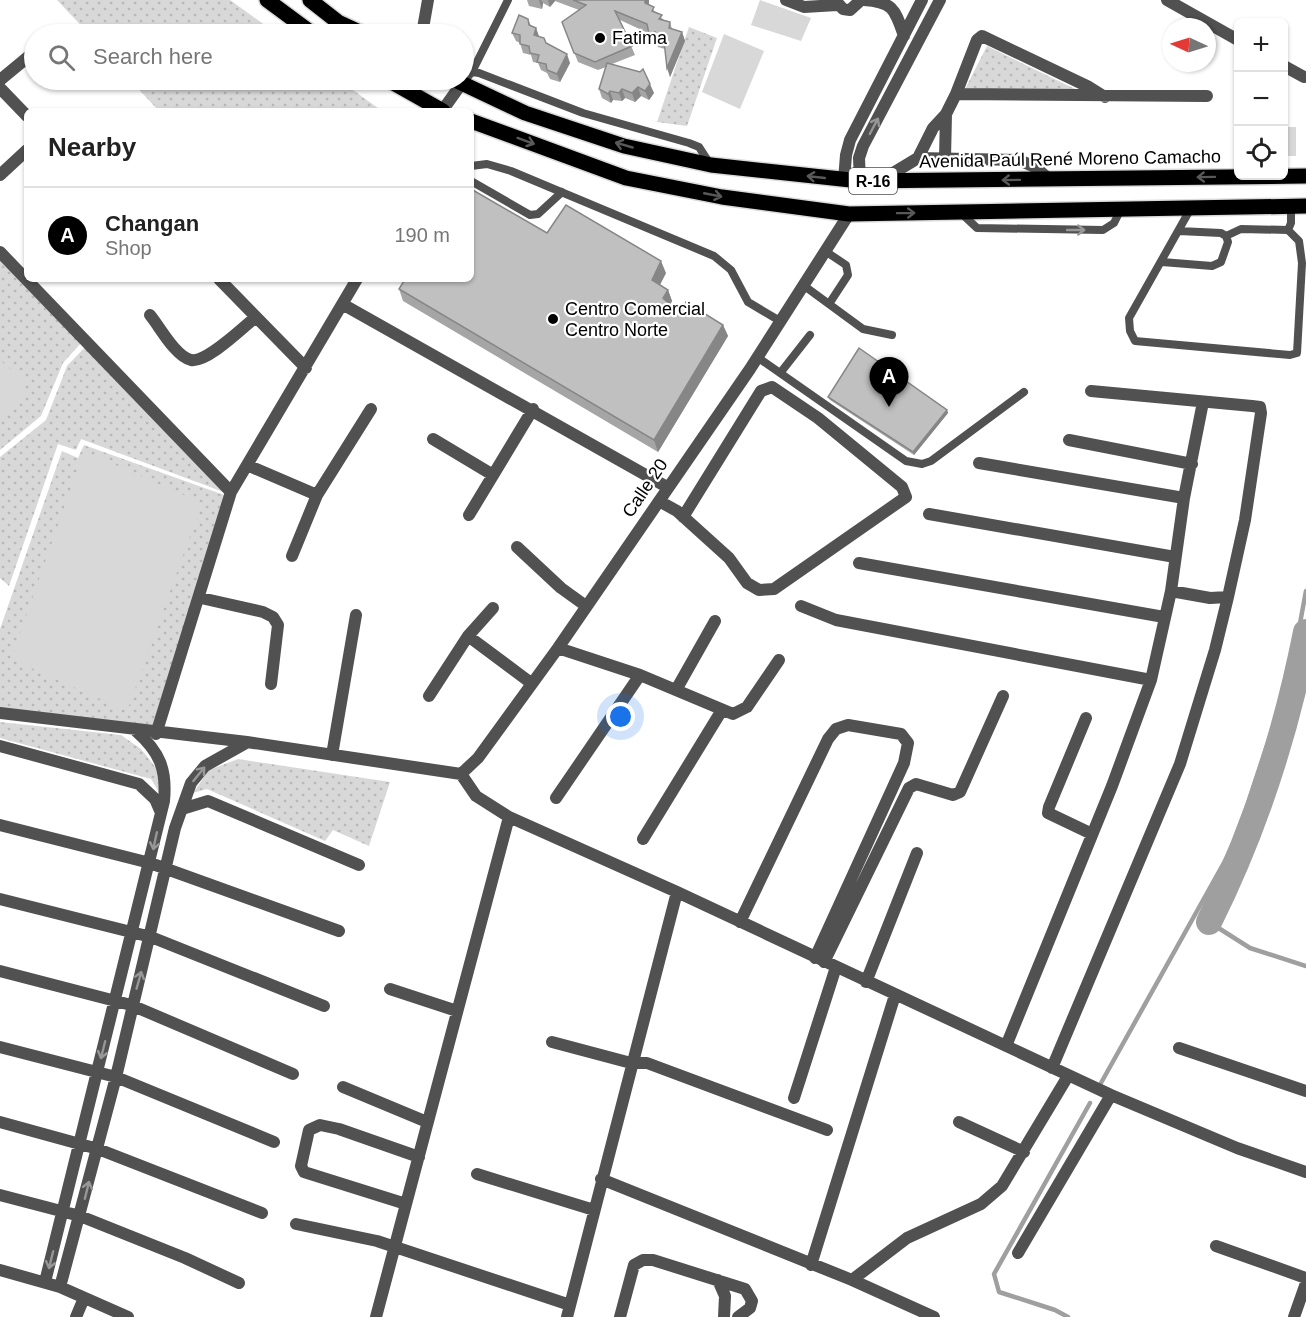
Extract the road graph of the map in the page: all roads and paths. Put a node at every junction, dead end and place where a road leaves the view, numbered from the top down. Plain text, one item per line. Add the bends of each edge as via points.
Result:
1 (267, 0) edge
2 (310, 0) edge
3 (428, 0) edge
4 (508, 0) edge
5 (786, 0) edge
6 (862, 0) edge
7 (922, 0) edge
8 (940, 0) edge
9 (1167, 0) edge
10 (836, 2) edge
11 (1186, 4) edge
12 (299, 24) edge
13 (343, 24) edge
14 (424, 24) edge
15 (904, 35) junction
16 (1234, 37) edge
17 (916, 46) junction
18 (474, 59) edge
19 (24, 60) edge
20 (1288, 68) edge
21 (1304, 77) dead end
22 (0, 80) edge
23 (474, 84) edge
24 (0, 88) edge
25 (405, 90) edge
26 (455, 90) edge
27 (957, 94) junction
28 (1207, 96) dead end
29 (1105, 98) junction
30 (437, 108) edge
31 (444, 108) edge
32 (24, 113) edge
33 (946, 114) junction
34 (474, 122) edge
35 (24, 157) edge
36 (918, 158) junction
37 (945, 158) junction
38 (474, 166) edge
39 (0, 175) edge
40 (1306, 176) edge
41 (1049, 179) junction
42 (852, 180) junction
43 (880, 181) junction
44 (474, 183) edge
45 (562, 192) junction
46 (1299, 206) edge
47 (1191, 208) junction
48 (849, 214) junction
49 (1288, 230) junction
50 (1179, 231) junction
51 (1226, 236) junction
52 (825, 251) junction
53 (0, 252) edge
54 (1162, 262) junction
55 (24, 277) edge
56 (29, 282) edge
57 (222, 282) edge
58 (356, 282) edge
59 (803, 285) junction
60 (829, 304) junction
61 (344, 305) junction
62 (150, 315) dead end
63 (256, 317) junction
64 (780, 321) junction
65 (810, 335) dead end
66 (892, 335) dead end
67 (757, 357) junction
68 (306, 368) junction
69 (781, 372) junction
70 (1091, 391) dead end
71 (1024, 392) dead end
72 (1203, 402) junction
73 (533, 409) junction
74 (371, 410) dead end
75 (433, 439) dead end
76 (1069, 440) dead end
77 (980, 463) dead end
78 (1192, 464) junction
79 (247, 465) junction
80 (493, 475) junction
81 (667, 487) junction
82 (231, 492) junction
83 (317, 495) junction
84 (1184, 498) junction
85 (659, 501) junction
86 (930, 514) dead end
87 (469, 515) dead end
88 (683, 517) junction
89 (517, 547) dead end
90 (292, 556) dead end
91 (1175, 557) junction
92 (859, 563) dead end
93 (1171, 591) junction
94 (1228, 597) junction
95 (201, 598) junction
96 (586, 606) junction
97 (801, 606) dead end
98 (493, 608) dead end
99 (356, 615) dead end
100 (1164, 617) junction
101 (715, 621) dead end
102 (468, 636) junction
103 (558, 648) junction
104 (779, 660) dead end
105 (640, 675) junction
106 (1151, 680) junction
107 (531, 683) junction
108 (271, 684) dead end
109 (676, 690) junction
110 (429, 696) dead end
111 (1003, 696) dead end
112 (722, 710) junction
113 (0, 713) edge
114 (1086, 718) dead end
115 (136, 731) junction
116 (156, 734) junction
117 (247, 742) junction
118 (0, 746) edge
119 (332, 755) junction
120 (461, 774) junction
121 (556, 798) dead end
122 (182, 809) junction
123 (161, 813) junction
124 (508, 817) junction
125 (0, 825) edge
126 (1092, 834) junction
127 (643, 839) dead end
128 (916, 853) dead end
129 (150, 863) junction
130 (359, 865) dead end
131 (166, 869) junction
132 (677, 892) junction
133 (0, 898) edge
134 (740, 922) junction
135 (339, 932) dead end
136 (131, 933) junction
137 (151, 937) junction
138 (825, 962) junction
139 (0, 972) edge
140 (867, 982) junction
141 (390, 988) dead end
142 (895, 995) junction
143 (115, 1002) junction
144 (132, 1005) junction
145 (324, 1006) dead end
146 (457, 1011) junction
147 (552, 1042) dead end
148 (1006, 1046) junction
149 (0, 1047) edge
150 (1179, 1048) dead end
151 (632, 1063) junction
152 (1052, 1068) junction
153 (98, 1072) junction
154 (292, 1074) dead end
155 (1068, 1076) junction
156 (116, 1077) junction
157 (343, 1087) dead end
158 (1306, 1091) edge
159 (1111, 1095) junction
160 (794, 1098) dead end
161 (0, 1122) edge
162 (427, 1122) junction
163 (959, 1122) dead end
164 (827, 1130) dead end
165 (274, 1142) dead end
166 (79, 1143) junction
167 (98, 1149) junction
168 (1024, 1152) junction
169 (419, 1157) junction
170 (1306, 1172) edge
171 (477, 1174) dead end
172 (601, 1179) junction
173 (0, 1195) edge
174 (406, 1204) junction
175 (594, 1210) junction
176 (63, 1212) junction
177 (262, 1213) dead end
178 (80, 1216) junction
179 (296, 1224) dead end
180 (394, 1245) junction
181 (1216, 1246) dead end
182 (1018, 1252) dead end
183 (811, 1264) junction
184 (0, 1270) edge
185 (718, 1280) junction
186 (852, 1280) junction
187 (1306, 1280) edge
188 (45, 1282) junction
189 (239, 1283) dead end
190 (60, 1287) junction
191 (84, 1298) junction
192 (569, 1311) edge
193 (913, 1313) edge
194 (76, 1317) edge
195 (128, 1317) edge
196 (376, 1317) edge
197 (620, 1317) edge
198 (724, 1317) edge
199 (738, 1317) edge
200 (934, 1317) edge
201 (1294, 1317) edge

1 - 12 main road
2 - 13 main road
3 - 14 street
4 - 18 lane
5 - 10 street via 804,7
6 - 10 street via 850,10
6 - 15 street via 882,2 893,8
7 - 15 street
8 - 17 street
9 - 11 street
11 - 16 street
15 - 17 street
15 - 42 street via 850,140 846,155
42 -> 17 street via 863,146
19 - 22 street
20 - 21 street
42 -> 23 main road, Avenida Paúl René Moreno Camacho / R-16 via 711,165 624,146 525,113
24 - 32 street
25 - 30 main road
26 - 31 street
27 - 29 street
27 - 29 street via 982,36 1080,82
27 - 33 street
28 - 29 street
33 - 36 street via 933,128
33 - 37 street
34 -> 48 main road, R-16 via 626,178 722,197
35 - 39 street
36 - 37 street
36 - 43 street
37 - 41 street via 1019,160 1035,166
38 - 45 lane via 487,164 511,171
40 -> 41 main road, Avenida Paúl René Moreno Camacho / R-16
41 -> 43 main road, Avenida Paúl René Moreno Camacho / R-16
42 - 43 main road, Avenida Paúl René Moreno Camacho / R-16
44 - 45 lane via 530,215 538,214
45 - 64 lane via 714,256 731,270 748,302
46 - 47 main road, R-16
46 - 49 lane
48 -> 47 main road, R-16
47 - 50 lane
48 - 52 street, Calle 20
49 - 51 lane via 1241,229
49 - 54 lane via 1299,241 1302,262 1299,346 1297,353 1290,355 1135,341 1129,318
50 - 51 lane
50 - 54 lane
51 - 54 lane via 1228,242 1217,266
52 - 59 street, Calle 20
52 - 60 lane via 846,265 848,275
53 - 55 street
56 - 82 street
57 - 63 street
58 - 61 street
59 - 60 lane
59 - 64 street, Calle 20
60 - 66 lane via 869,332
61 - 68 street
61 - 73 street
62 - 63 street via 190,360 204,360
63 - 68 street
64 - 67 street, Calle 20
65 - 69 lane
67 - 69 lane
67 - 81 street, Calle 20
68 - 79 street
69 - 71 lane via 906,461 922,464
70 - 72 street
72 - 78 street
72 - 94 street via 1260,407 1261,413 1245,520
73 - 80 street
73 - 81 street
74 - 83 street
75 - 80 street
76 - 78 street
77 - 84 street
78 - 84 street
79 - 82 street
79 - 83 street
80 - 87 street
81 - 85 street, Calle 20
82 - 95 street
83 - 90 street
84 - 91 street
85 - 88 street
85 - 96 street, Calle 20
86 - 91 street
88 - 88 street via 761,391 772,387 837,433 902,487 906,497 774,589 759,590 747,583 729,558
89 - 96 street
91 - 93 street
92 - 100 street
93 - 94 street
93 - 100 street
94 - 152 street via 1180,764
95 - 108 street via 273,617 278,625
95 - 116 street
96 - 103 street, Calle 20
97 - 106 street via 836,620
98 - 102 street
99 - 119 street
100 - 106 street
101 - 109 street
102 - 107 street
102 - 110 street
103 - 105 street
103 - 107 street, Calle 20
104 - 112 street via 747,707 733,714
105 - 109 street
105 - 121 street
106 - 126 street
107 - 120 street, Calle 20 via 478,758
109 - 112 street
111 - 138 street via 960,792 953,795 915,784 909,788
112 - 127 street
113 - 115 street
114 - 126 street via 1048,813
115 - 116 street
115 - 123 street via 160,757 166,780
116 - 117 street
117 - 119 street
122 -> 117 street via 191,783 205,766
118 - 123 street via 139,784 155,799
119 - 120 street
120 - 124 street via 476,796
122 - 130 street via 208,801
122 - 131 street
123 -> 129 street
124 - 132 street
124 - 146 street
125 - 129 street
126 - 148 street
128 - 140 street
129 - 131 street
129 - 136 street
131 - 135 street
131 - 137 street
132 - 134 street
132 - 151 street
133 - 136 street
134 - 138 street
134 - 138 street via 836,729 848,725 901,734 908,743 904,763
136 - 137 street
136 - 143 street
144 -> 137 street
137 - 145 street
138 - 140 street
138 - 160 street
139 - 143 street
140 - 142 street
141 - 146 street
142 - 148 street
142 - 183 street
143 - 144 street
143 -> 153 street
144 - 154 street
144 - 156 street
146 - 162 street
147 - 151 street
148 - 152 street
149 - 153 street
150 - 158 street
151 - 164 street via 647,1063
151 - 172 street
152 - 155 street
153 - 156 street
153 - 166 street
155 - 159 street
155 - 168 street
156 - 165 street
156 - 167 street
157 - 162 street
159 - 170 street via 1237,1148
159 - 182 street
161 - 166 street
162 - 169 street
163 - 168 street
166 - 167 street
166 - 176 street
167 - 177 street
178 -> 167 street
168 - 186 street via 1002,1186 981,1204 907,1238
169 - 174 street
169 - 174 street via 329,1127 315,1125 309,1130 301,1166 304,1172
171 - 175 street
172 - 175 street
172 - 183 street
173 - 176 street
174 - 180 street
175 - 192 street
176 - 178 street
176 -> 188 street
178 - 189 street
178 - 190 street
179 - 180 street
180 - 192 street
180 - 196 street
181 - 187 street
183 - 186 street
184 - 188 street
185 - 197 street via 643,1260 634,1265
185 - 198 street via 725,1296
185 - 199 street via 746,1289 751,1295 750,1308
186 - 193 street
187 - 201 street
188 - 190 street
190 - 191 street
191 - 194 street
191 - 195 street
193 - 200 street

